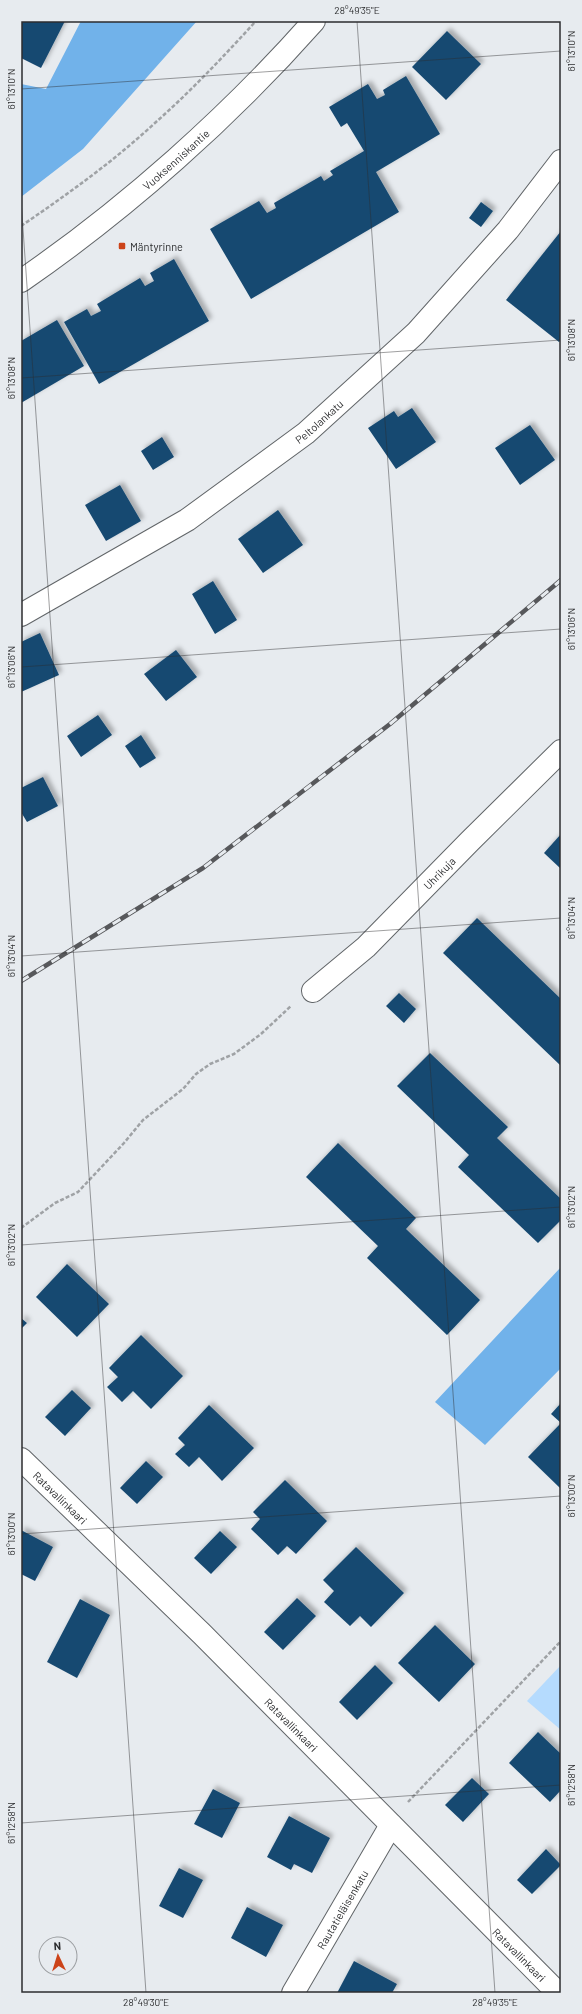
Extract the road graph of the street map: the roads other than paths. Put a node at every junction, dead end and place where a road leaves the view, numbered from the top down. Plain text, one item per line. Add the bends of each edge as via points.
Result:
1 (314, 21) edge
2 (561, 161) edge
3 (21, 281) edge
4 (21, 615) edge
5 (561, 752) edge
6 (313, 991) road end
7 (21, 1459) edge
8 (391, 1825) junction
9 (294, 1993) edge
10 (558, 1993) edge

1 - 3 street, Vuoksenniskantie via 213,125 122,205
2 - 4 street, Peltolankatu via 508,230 416,333 306,433 187,520
5 - 6 street, Uhrikuja via 366,947
7 - 8 street, Ratavallinkaari via 202,1634
8 - 9 street, Rautatieläisenkatu
8 - 10 street, Ratavallinkaari

